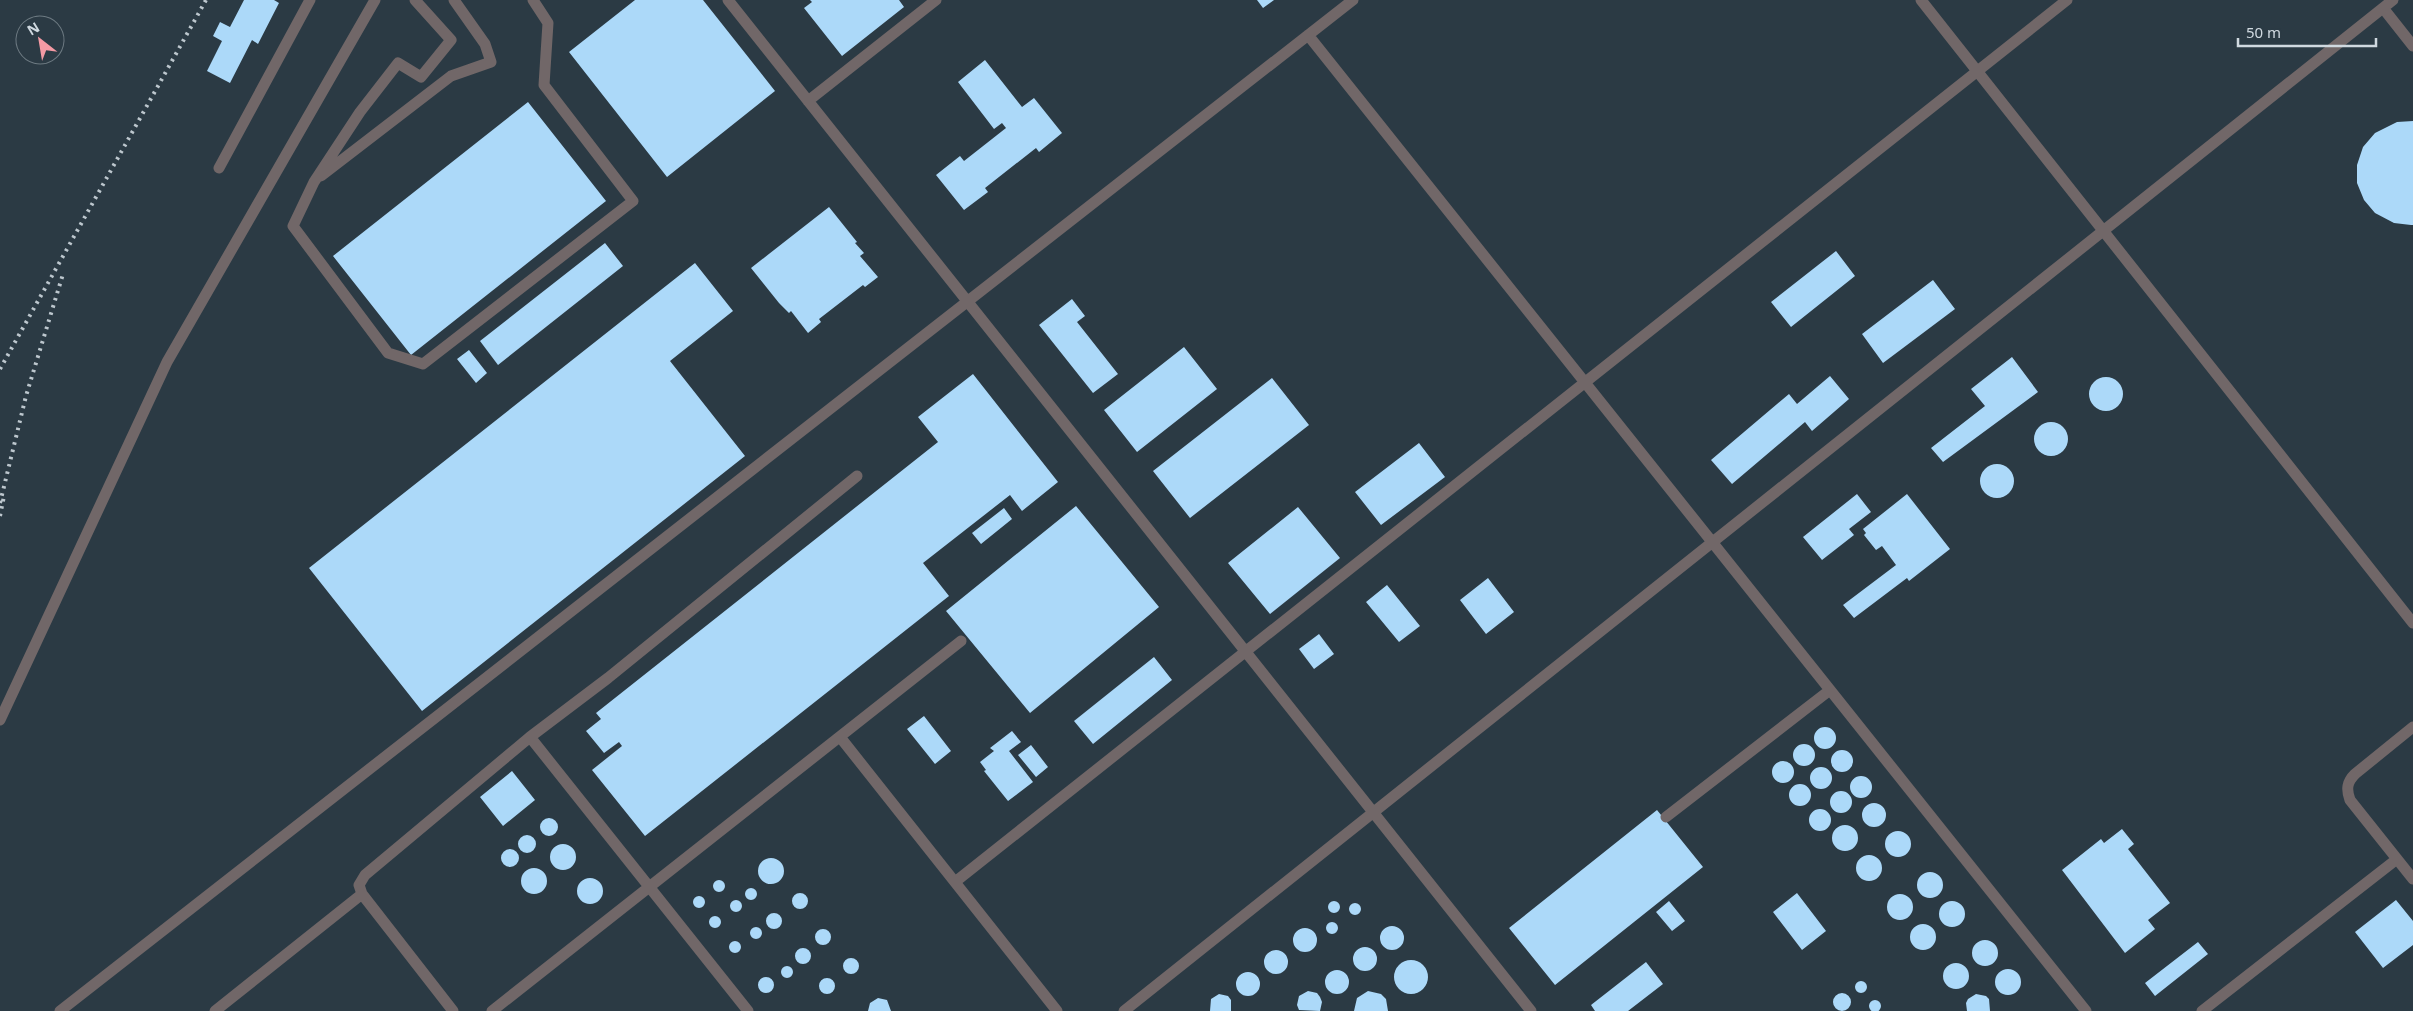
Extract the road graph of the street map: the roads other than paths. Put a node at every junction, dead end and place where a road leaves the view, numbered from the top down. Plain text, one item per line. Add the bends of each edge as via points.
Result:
1 (310, 0) edge
2 (375, 0) edge
3 (416, 0) edge
4 (454, 0) edge
5 (533, 0) edge
6 (728, 0) edge
7 (936, 0) edge
8 (1353, 0) edge
9 (1921, 0) edge
10 (2067, 0) edge
11 (2393, 0) edge
12 (2383, 8) junction
13 (1308, 35) junction
14 (2413, 46) edge
15 (1977, 71) junction
16 (808, 101) junction
17 (219, 168) dead end
18 (314, 182) junction
19 (2103, 231) junction
20 (967, 302) junction
21 (1585, 383) junction
22 (857, 476) dead end
23 (1712, 543) junction
24 (2413, 623) edge
25 (961, 640) dead end
26 (1245, 652) junction
27 (1830, 690) junction
28 (0, 720) edge
29 (2413, 727) edge
30 (530, 737) junction
31 (840, 737) junction
32 (1373, 813) junction
33 (1666, 817) dead end
34 (2397, 859) junction
35 (2413, 879) edge
36 (955, 882) junction
37 (649, 886) junction
38 (362, 894) junction
39 (60, 1011) edge
40 (215, 1011) edge
41 (454, 1011) edge
42 (492, 1011) edge
43 (748, 1011) edge
44 (1057, 1011) edge
45 (1124, 1011) edge
46 (1531, 1011) edge
47 (2086, 1011) edge
48 (2202, 1011) edge

1 - 17 lane
2 - 28 lane via 167,362
3 - 18 lane via 451,40 421,77 398,64 360,112
4 - 18 lane via 485,44 492,62 451,76
5 - 18 lane via 548,24 544,85 633,201 423,364 388,353 293,226
6 - 16 lane
7 - 16 lane
8 - 13 lane
9 - 15 lane
10 - 15 lane
11 - 12 lane
12 - 14 lane
12 - 19 lane
13 - 20 lane
13 - 21 lane
15 - 19 lane
15 - 21 lane
16 - 20 lane
19 - 23 lane
19 - 24 lane
20 - 26 lane
20 - 39 lane
21 - 23 lane
21 - 26 lane
22 - 30 lane via 608,678
23 - 27 lane
23 - 32 lane
25 - 31 lane
26 - 32 lane
26 - 36 lane
27 - 33 lane
27 - 47 lane
29 - 34 lane via 2355,774 2347,788 2350,800
30 - 37 lane
30 - 38 lane via 365,875 360,885
31 - 36 lane
31 - 37 lane
32 - 45 lane
32 - 46 lane
34 - 35 lane
34 - 48 lane
36 - 44 lane
37 - 42 lane
37 - 43 lane
38 - 40 lane
38 - 41 lane

